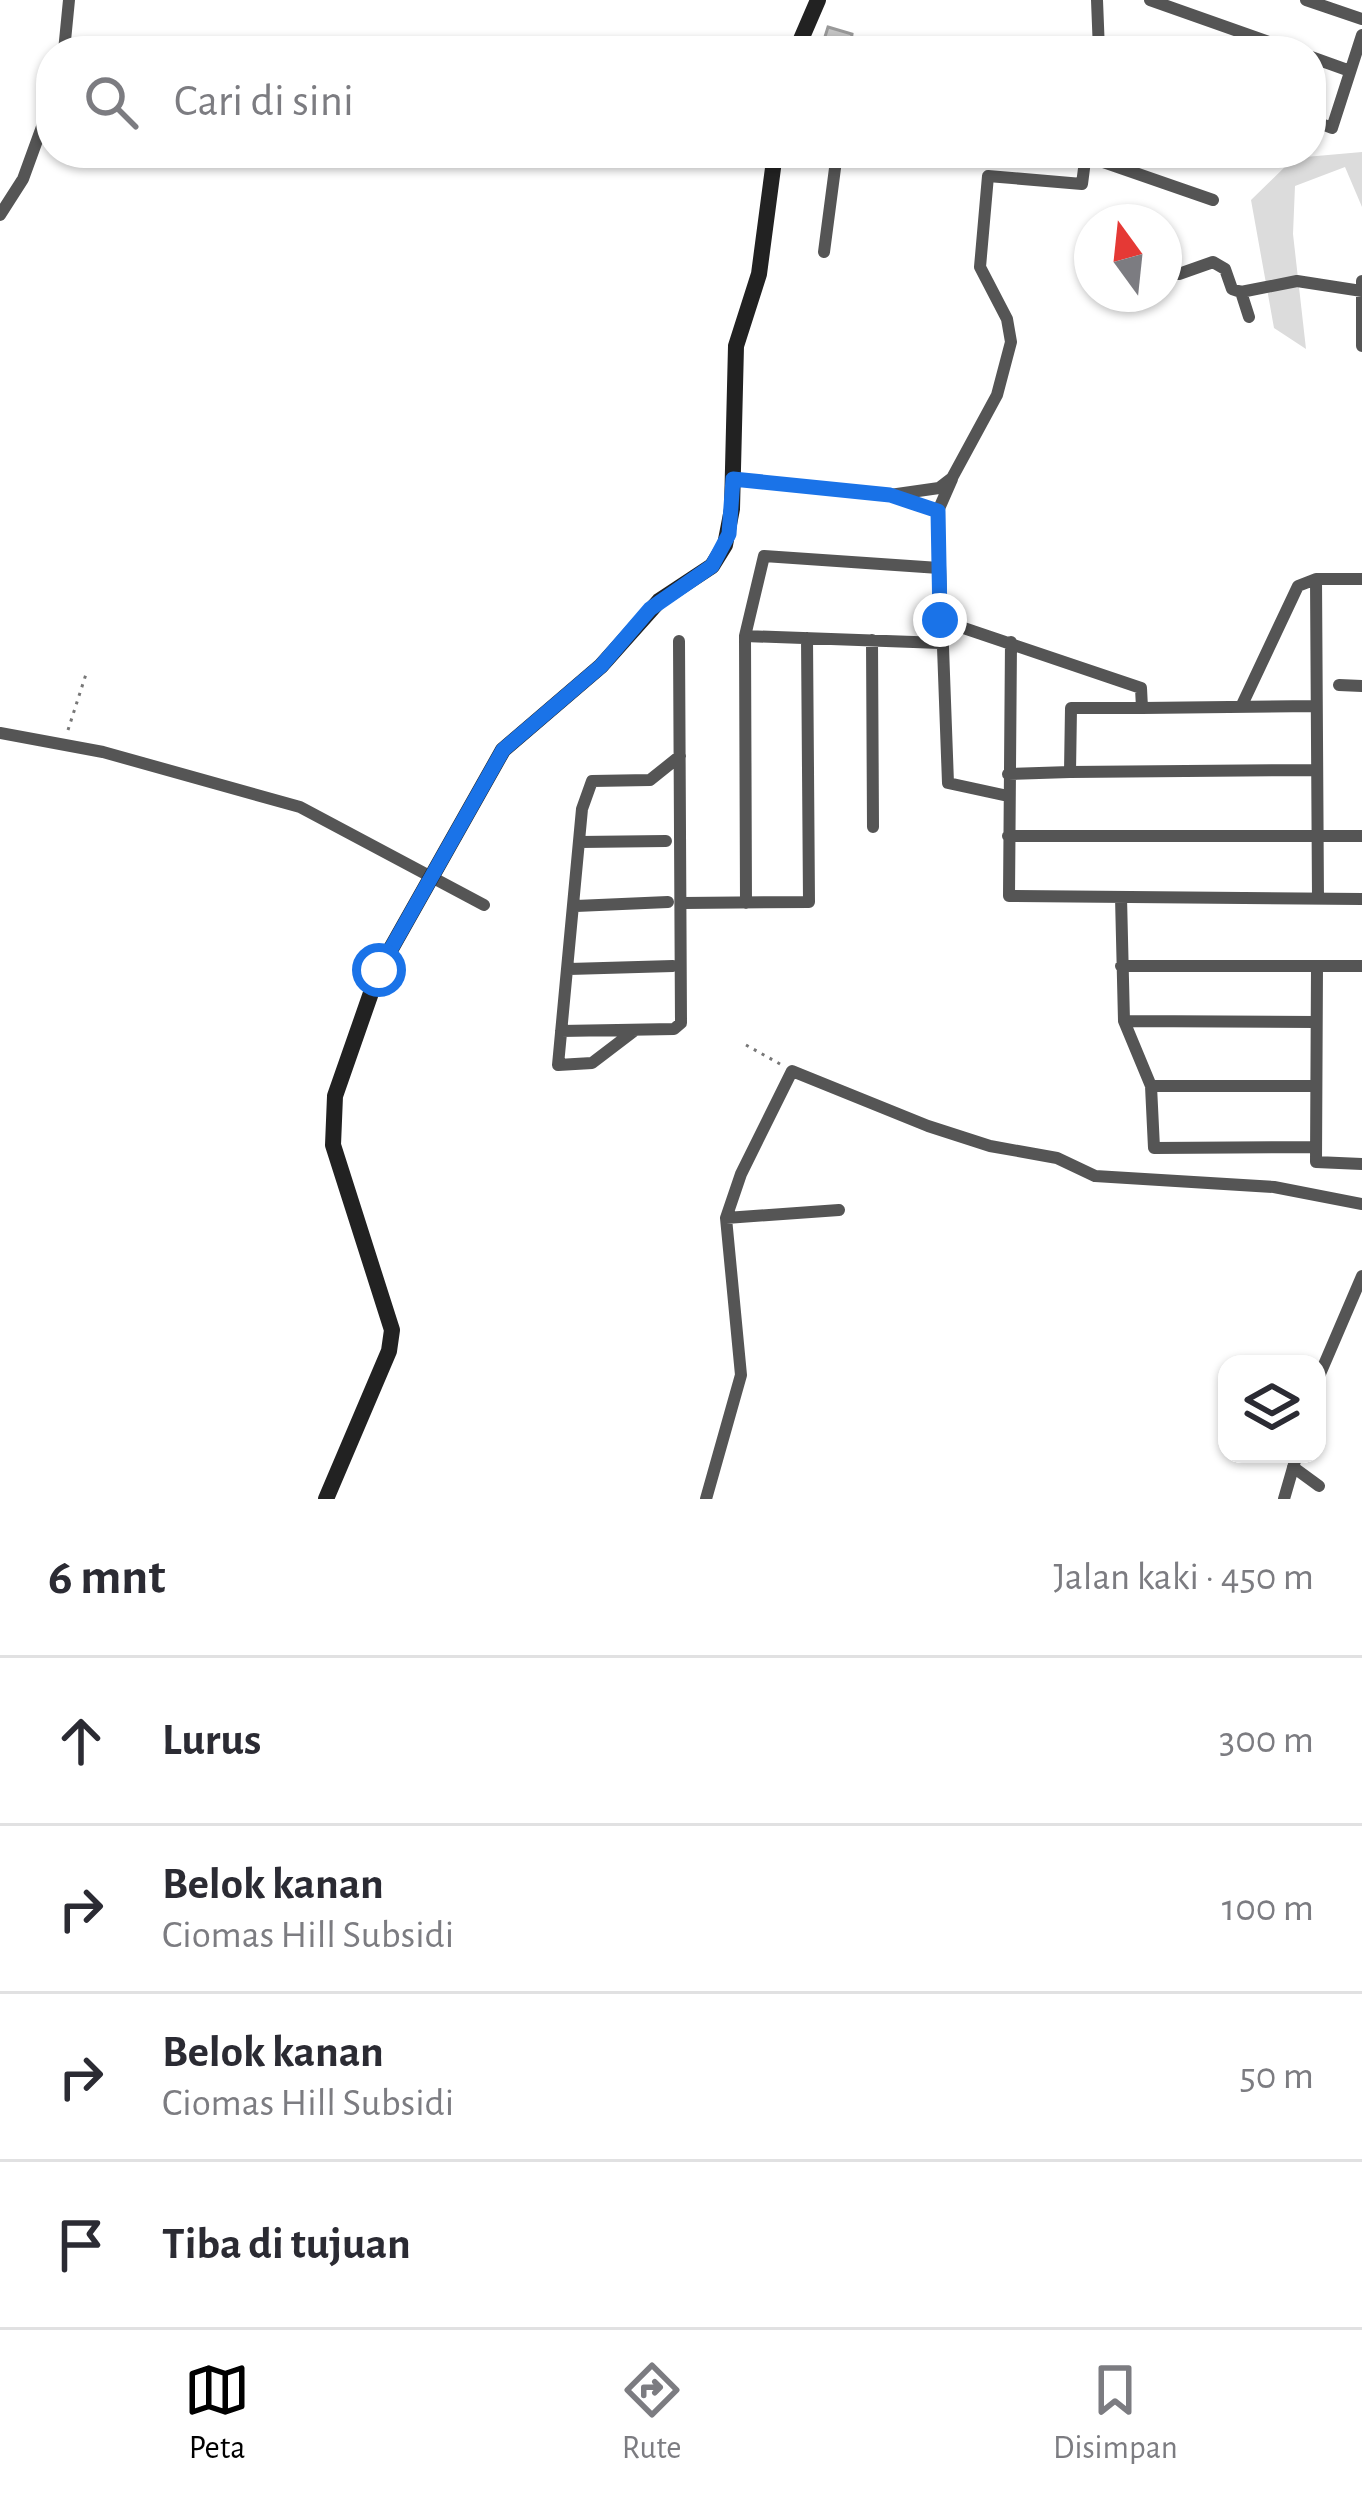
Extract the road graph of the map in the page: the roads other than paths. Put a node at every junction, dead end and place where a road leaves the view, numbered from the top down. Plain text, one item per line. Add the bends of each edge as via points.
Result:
1 (69, 0) edge
2 (818, 0) edge
3 (1097, 0) edge
4 (1150, 0) edge
5 (1306, 0) edge
6 (1362, 19) edge
7 (1362, 35) edge
8 (65, 36) edge
9 (802, 36) edge
10 (1099, 36) edge
11 (1252, 36) edge
12 (1326, 62) edge
13 (1350, 71) junction
14 (1326, 126) edge
15 (36, 143) edge
16 (774, 168) edge
17 (835, 168) edge
18 (1084, 168) edge
19 (1123, 168) edge
20 (1213, 200) dead end
21 (0, 214) edge
22 (824, 252) dead end
23 (1182, 273) edge
24 (1362, 281) edge
25 (1362, 290) edge
26 (1241, 292) junction
27 (1249, 317) dead end
28 (1362, 346) edge
29 (952, 478) junction
30 (733, 479) junction
31 (890, 495) junction
32 (938, 511) junction
33 (939, 568) junction
34 (1316, 579) junction
35 (1362, 579) edge
36 (940, 620) junction
37 (746, 636) junction
38 (807, 638) junction
39 (679, 640) dead end
40 (872, 640) junction
41 (1011, 642) junction
42 (941, 643) junction
43 (1339, 686) dead end
44 (1362, 686) edge
45 (1316, 706) junction
46 (1241, 707) junction
47 (1142, 708) junction
48 (0, 733) edge
49 (681, 755) junction
50 (1316, 770) junction
51 (1070, 772) junction
52 (1008, 774) junction
53 (1008, 796) junction
54 (873, 826) dead end
55 (1008, 836) junction
56 (1317, 836) junction
57 (1362, 836) edge
58 (666, 841) dead end
59 (580, 842) junction
60 (434, 878) junction
61 (1121, 897) junction
62 (1318, 899) junction
63 (1362, 899) edge
64 (668, 902) dead end
65 (683, 903) junction
66 (746, 903) junction
67 (484, 905) dead end
68 (577, 906) junction
69 (673, 966) dead end
70 (1121, 966) junction
71 (1317, 966) junction
72 (1362, 966) edge
73 (569, 969) junction
74 (1124, 1021) junction
75 (1316, 1022) junction
76 (635, 1030) junction
77 (561, 1031) junction
78 (1151, 1086) junction
79 (1316, 1086) junction
80 (1316, 1147) junction
81 (1362, 1163) edge
82 (1362, 1204) edge
83 (838, 1210) dead end
84 (726, 1218) junction
85 (1362, 1276) edge
86 (1326, 1360) edge
87 (1294, 1463) edge
88 (1298, 1463) edge
89 (1319, 1486) dead end
90 (326, 1499) edge
91 (706, 1499) edge
92 (1284, 1499) edge

1 - 8 street
2 - 9 street
3 - 10 street
4 - 11 street
5 - 6 street
7 - 13 street
12 - 13 street
13 - 14 street via 1332,128
15 - 21 street
16 - 30 street via 759,274 736,346
17 - 22 street
18 - 29 street via 1082,184 988,176 980,268 1012,342 997,395
19 - 20 street
23 - 26 street via 1213,262
24 - 25 street
25 - 26 street via 1298,281
25 - 28 street
26 - 27 street
29 - 31 street via 939,488
29 - 32 street
30 - 31 street
30 - 60 street via 729,534 712,566 650,609 601,666 503,750
31 - 32 street
32 - 33 street
33 - 36 street
33 - 37 street via 764,556
34 - 35 street
34 - 45 street
34 - 46 street via 1298,586
36 - 41 street
36 - 42 street
37 - 38 street
37 - 66 street
38 - 40 street
38 - 66 street via 809,902
39 - 49 street
40 - 42 street
40 - 54 street
41 - 47 street via 1141,688
41 - 52 street
42 - 53 street via 948,783
43 - 44 street
45 - 46 street
45 - 50 street
46 - 47 street
47 - 51 street via 1071,708
48 - 60 street via 300,807
49 - 59 street via 650,781 592,781
49 - 65 street
50 - 51 street
50 - 56 street
51 - 52 street
52 - 53 street
53 - 55 street
55 - 56 street
55 - 61 street via 1009,896
56 - 57 street
56 - 62 street
58 - 59 street
59 - 68 street
60 - 67 street
60 - 90 street via 379,970 335,1096 340,1176 392,1330
61 - 62 street
61 - 70 street
62 - 63 street
64 - 68 street
65 - 66 street
65 - 76 street via 681,1023
68 - 73 street
69 - 73 street
70 - 71 street
70 - 74 street
71 - 72 street
71 - 75 street
73 - 77 street
74 - 75 street
74 - 78 street
75 - 79 street
76 - 77 street
76 - 77 street via 592,1063 559,1065
78 - 79 street
78 - 80 street via 1154,1148
79 - 80 street
80 - 81 street via 1316,1162
82 - 84 street via 1274,1187 1095,1176 1057,1158 928,1126 792,1071
83 - 84 street
84 - 91 street via 741,1375
85 - 86 street
87 - 92 street
88 - 89 street

